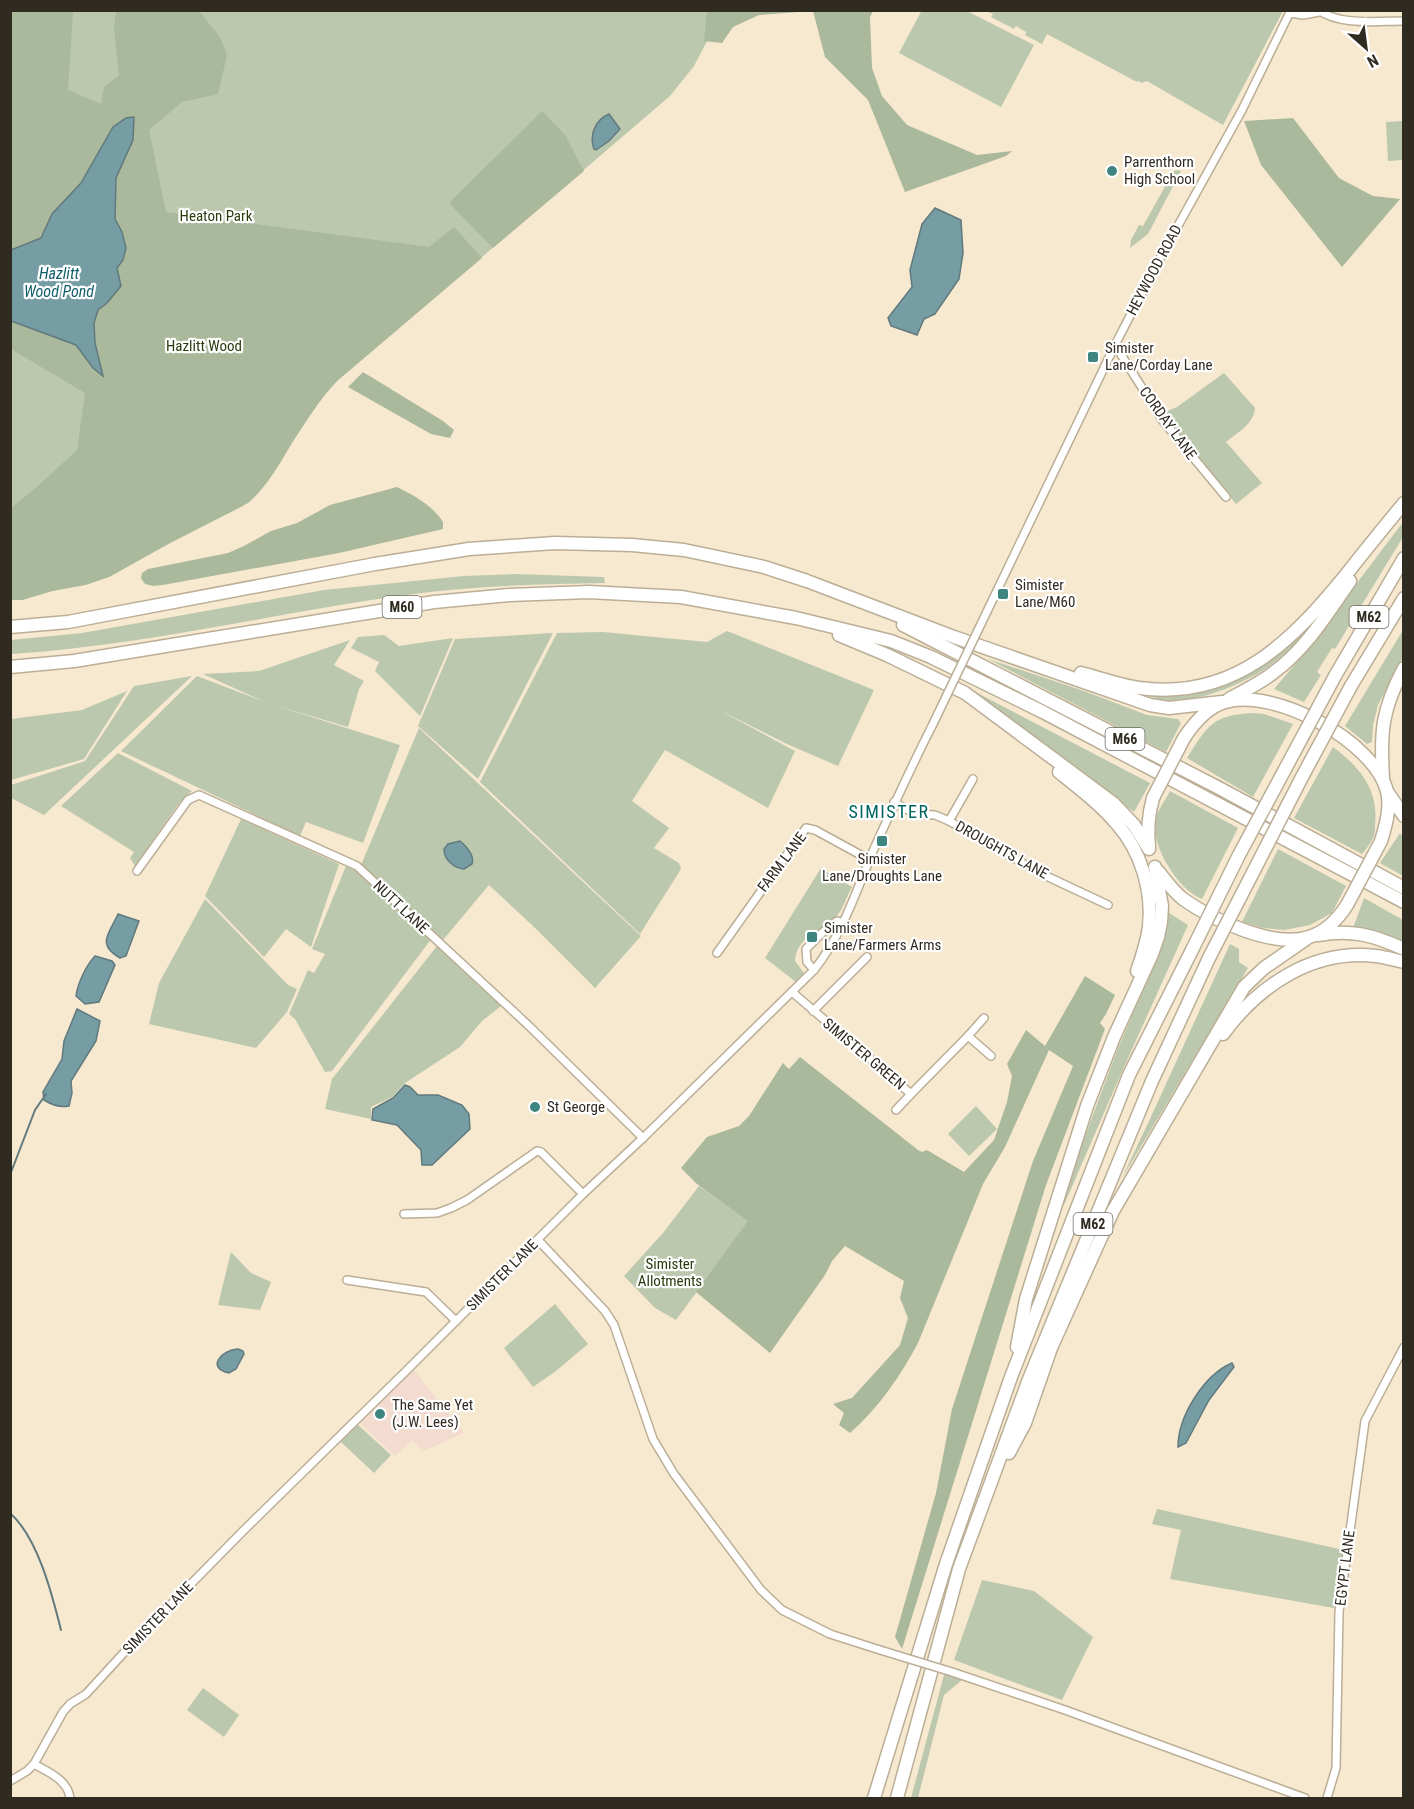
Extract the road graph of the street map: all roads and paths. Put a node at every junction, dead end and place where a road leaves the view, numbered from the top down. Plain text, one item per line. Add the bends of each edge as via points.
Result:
1 (1319, 11) edge
2 (1402, 11) edge
3 (1290, 12) edge
4 (1403, 21) edge
5 (1115, 345) junction
6 (1226, 497) dead end
7 (1403, 503) edge
8 (1404, 558) edge
9 (843, 595) junction
10 (1404, 598) edge
11 (796, 618) junction
12 (10, 627) edge
13 (891, 641) joint
14 (984, 648) junction
15 (10, 667) edge
16 (1404, 668) edge
17 (1224, 702) junction
18 (1004, 722) junction
19 (932, 726) joint
20 (973, 779) dead end
21 (1385, 787) junction
22 (894, 802) junction
23 (1404, 816) edge
24 (949, 821) junction
25 (1149, 849) junction
26 (870, 860) junction
27 (1155, 867) junction
28 (137, 871) dead end
29 (1404, 888) edge
30 (1404, 902) edge
31 (1108, 905) dead end
32 (843, 923) junction
33 (1310, 937) junction
34 (1404, 949) edge
35 (717, 953) dead end
36 (867, 957) dead end
37 (1404, 962) edge
38 (814, 970) junction
39 (792, 992) junction
40 (813, 1011) junction
41 (984, 1018) dead end
42 (968, 1036) junction
43 (1114, 1037) junction
44 (991, 1056) dead end
45 (1190, 1078) junction
46 (911, 1094) junction
47 (896, 1110) dead end
48 (643, 1138) junction
49 (583, 1194) junction
50 (404, 1214) dead end
51 (538, 1240) junction
52 (347, 1280) dead end
53 (456, 1321) junction
54 (1404, 1347) edge
55 (1011, 1377) junction
56 (987, 1494) junction
57 (34, 1764) junction
58 (10, 1781) edge
59 (70, 1798) edge
60 (874, 1798) edge
61 (897, 1798) edge
62 (1305, 1798) edge
63 (1326, 1798) edge

1 - 3 street via 1303,15
1 - 4 street via 1338,19
2 - 4 street
3 - 5 street, HEYWOOD ROAD via 1242,110
5 - 6 street, CORDAY LANE via 1163,421
5 - 19 street, HEYWOOD ROAD, bridge
7 - 14 highway via 1291,636 1261,659 1223,678 1178,688 1138,687
7 - 17 highway via 1313,634 1291,659
8 - 55 highway, M62, bridge via 1335,676 1239,855 1129,1075
9 - 12 highway via 765,567 711,555 632,545 555,543 469,549 69,622
9 - 14 highway
9 - 29 highway, M66
10 - 56 highway, M62, bridge via 1351,686 1209,958 1152,1081 1029,1379
11 - 13 highway, M60
11 - 15 highway, M60 via 681,597 590,592 509,595 434,602 74,662
11 - 18 highway via 933,676 965,693
13 - 30 highway, M66 via 1043,712
14 - 17 highway via 1150,705 1168,708
16 - 21 highway via 1384,716 1381,746
17 - 21 highway via 1254,700 1292,708 1352,743 1368,759
17 - 25 highway, bridge via 1200,717 1184,738 1153,798 1148,815
18 - 25 highway via 1113,803
18 - 43 highway via 1119,825 1141,866 1149,898 1149,930
19 - 22 street, SIMISTER LANE
20 - 24 street
21 - 23 highway
21 - 33 highway, bridge via 1387,818 1381,840 1347,905 1335,921
22 - 24 street, DROUGHTS LANE via 915,814 935,815
22 - 26 street, SIMISTER LANE
24 - 31 street, DROUGHTS LANE via 1042,874
25 - 27 highway
26 - 32 street, SIMISTER LANE
26 - 35 street, FARM LANE via 806,828
27 - 33 highway via 1182,898 1234,927 1265,937
27 - 43 highway via 1162,906 1158,937
28 - 48 street, NUTT LANE via 188,800 199,795 357,866
32 - 38 street, SIMISTER LANE
32 - 38 street via 837,921 806,949 807,962
33 - 34 highway via 1361,933
33 - 45 highway via 1264,968 1244,987
36 - 40 street
37 - 45 highway via 1377,956 1335,957 1283,976 1231,1023
38 - 39 street, SIMISTER LANE
39 - 40 street, SIMISTER GREEN
39 - 48 street, SIMISTER LANE
40 - 46 street, SIMISTER GREEN
41 - 42 street, SIMISTER GREEN
42 - 44 street
42 - 46 street, SIMISTER GREEN
43 - 55 highway via 1086,1106 1026,1299
45 - 56 highway via 1113,1211 1052,1348 1025,1423
46 - 47 street
48 - 49 street, SIMISTER LANE
49 - 50 street via 537,1151 451,1208 437,1213
49 - 51 street, SIMISTER LANE
51 - 53 street, SIMISTER LANE
51 - 62 street, bridge via 613,1324 653,1439 674,1474 761,1590 782,1610 830,1634 1065,1710
52 - 53 street via 426,1292
53 - 57 street, SIMISTER LANE via 146,1629 86,1694 70,1704
54 - 63 street, EGYPT LANE via 1365,1421 1340,1612 1336,1768
55 - 60 highway, M62 via 946,1564
56 - 61 highway, M62 via 959,1569
57 - 58 street, SIMISTER LANE
57 - 59 street via 59,1778

